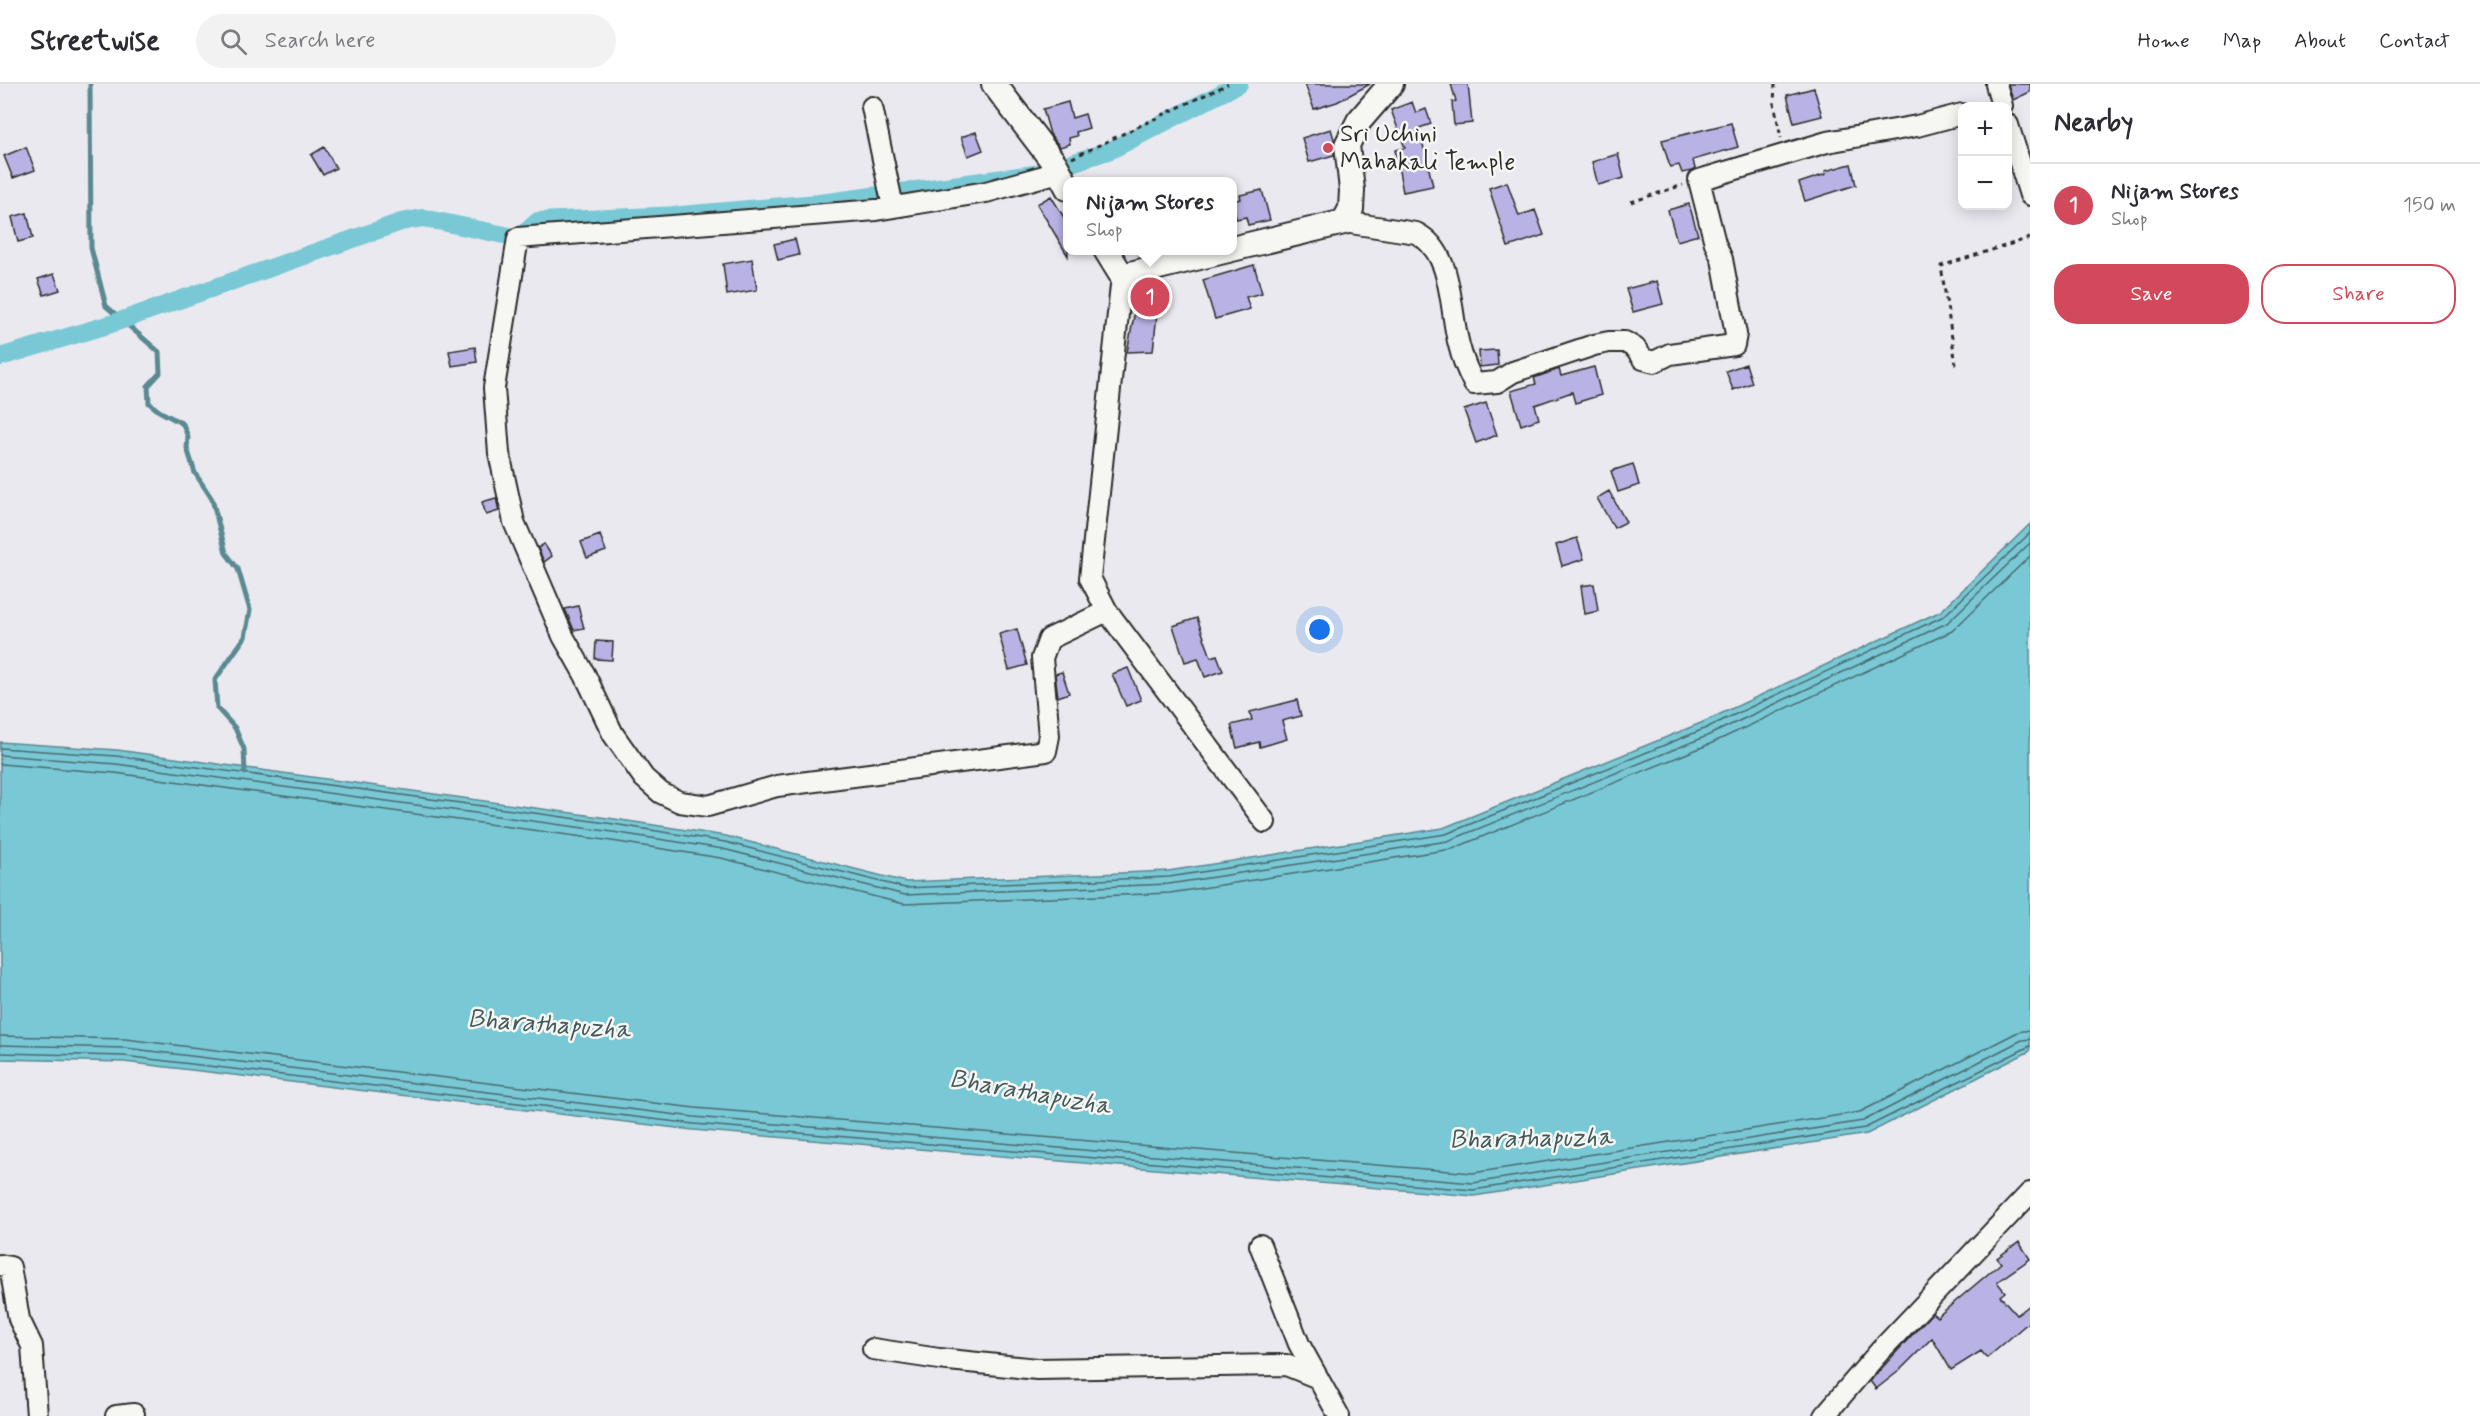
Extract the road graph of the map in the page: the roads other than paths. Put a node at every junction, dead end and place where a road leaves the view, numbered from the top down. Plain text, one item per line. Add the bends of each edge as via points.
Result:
1 (994, 84) edge
2 (1391, 84) edge
3 (872, 107) dead end
4 (1958, 115) edge
5 (2012, 140) edge
6 (1061, 175) edge
7 (2030, 195) edge
8 (893, 207) junction
9 (1344, 222) junction
10 (1237, 248) edge
11 (1109, 255) edge
12 (1209, 255) edge
13 (1122, 276) junction
14 (1107, 611) junction
15 (1265, 822) dead end
16 (2030, 1193) edge
17 (1260, 1245) dead end
18 (0, 1265) edge
19 (873, 1349) dead end
20 (1318, 1378) junction
21 (37, 1416) edge
22 (1339, 1416) edge
23 (1824, 1416) edge

1 - 6 street
2 - 9 street via 1359,121 1347,145 1352,190 1351,209
3 - 8 street
4 - 9 street via 1827,142 1699,180 1722,259 1736,334 1734,345 1670,354 1653,362 1642,360 1635,348 1625,342 1594,345 1514,372 1497,382 1474,384 1459,346 1448,284 1437,250 1416,233
5 - 7 street
6 - 8 street
8 - 14 street via 518,238 494,388 499,453 514,522 562,636 613,734 644,778 661,793 708,806 777,786 1046,751 1049,736 1042,658 1048,639
9 - 10 street
11 - 13 street
12 - 13 street
13 - 14 street via 1090,578
14 - 15 street
16 - 23 street
17 - 20 street via 1299,1344
18 - 21 street via 10,1267 19,1319 32,1346
19 - 20 street via 1037,1369 1286,1365
20 - 22 street

